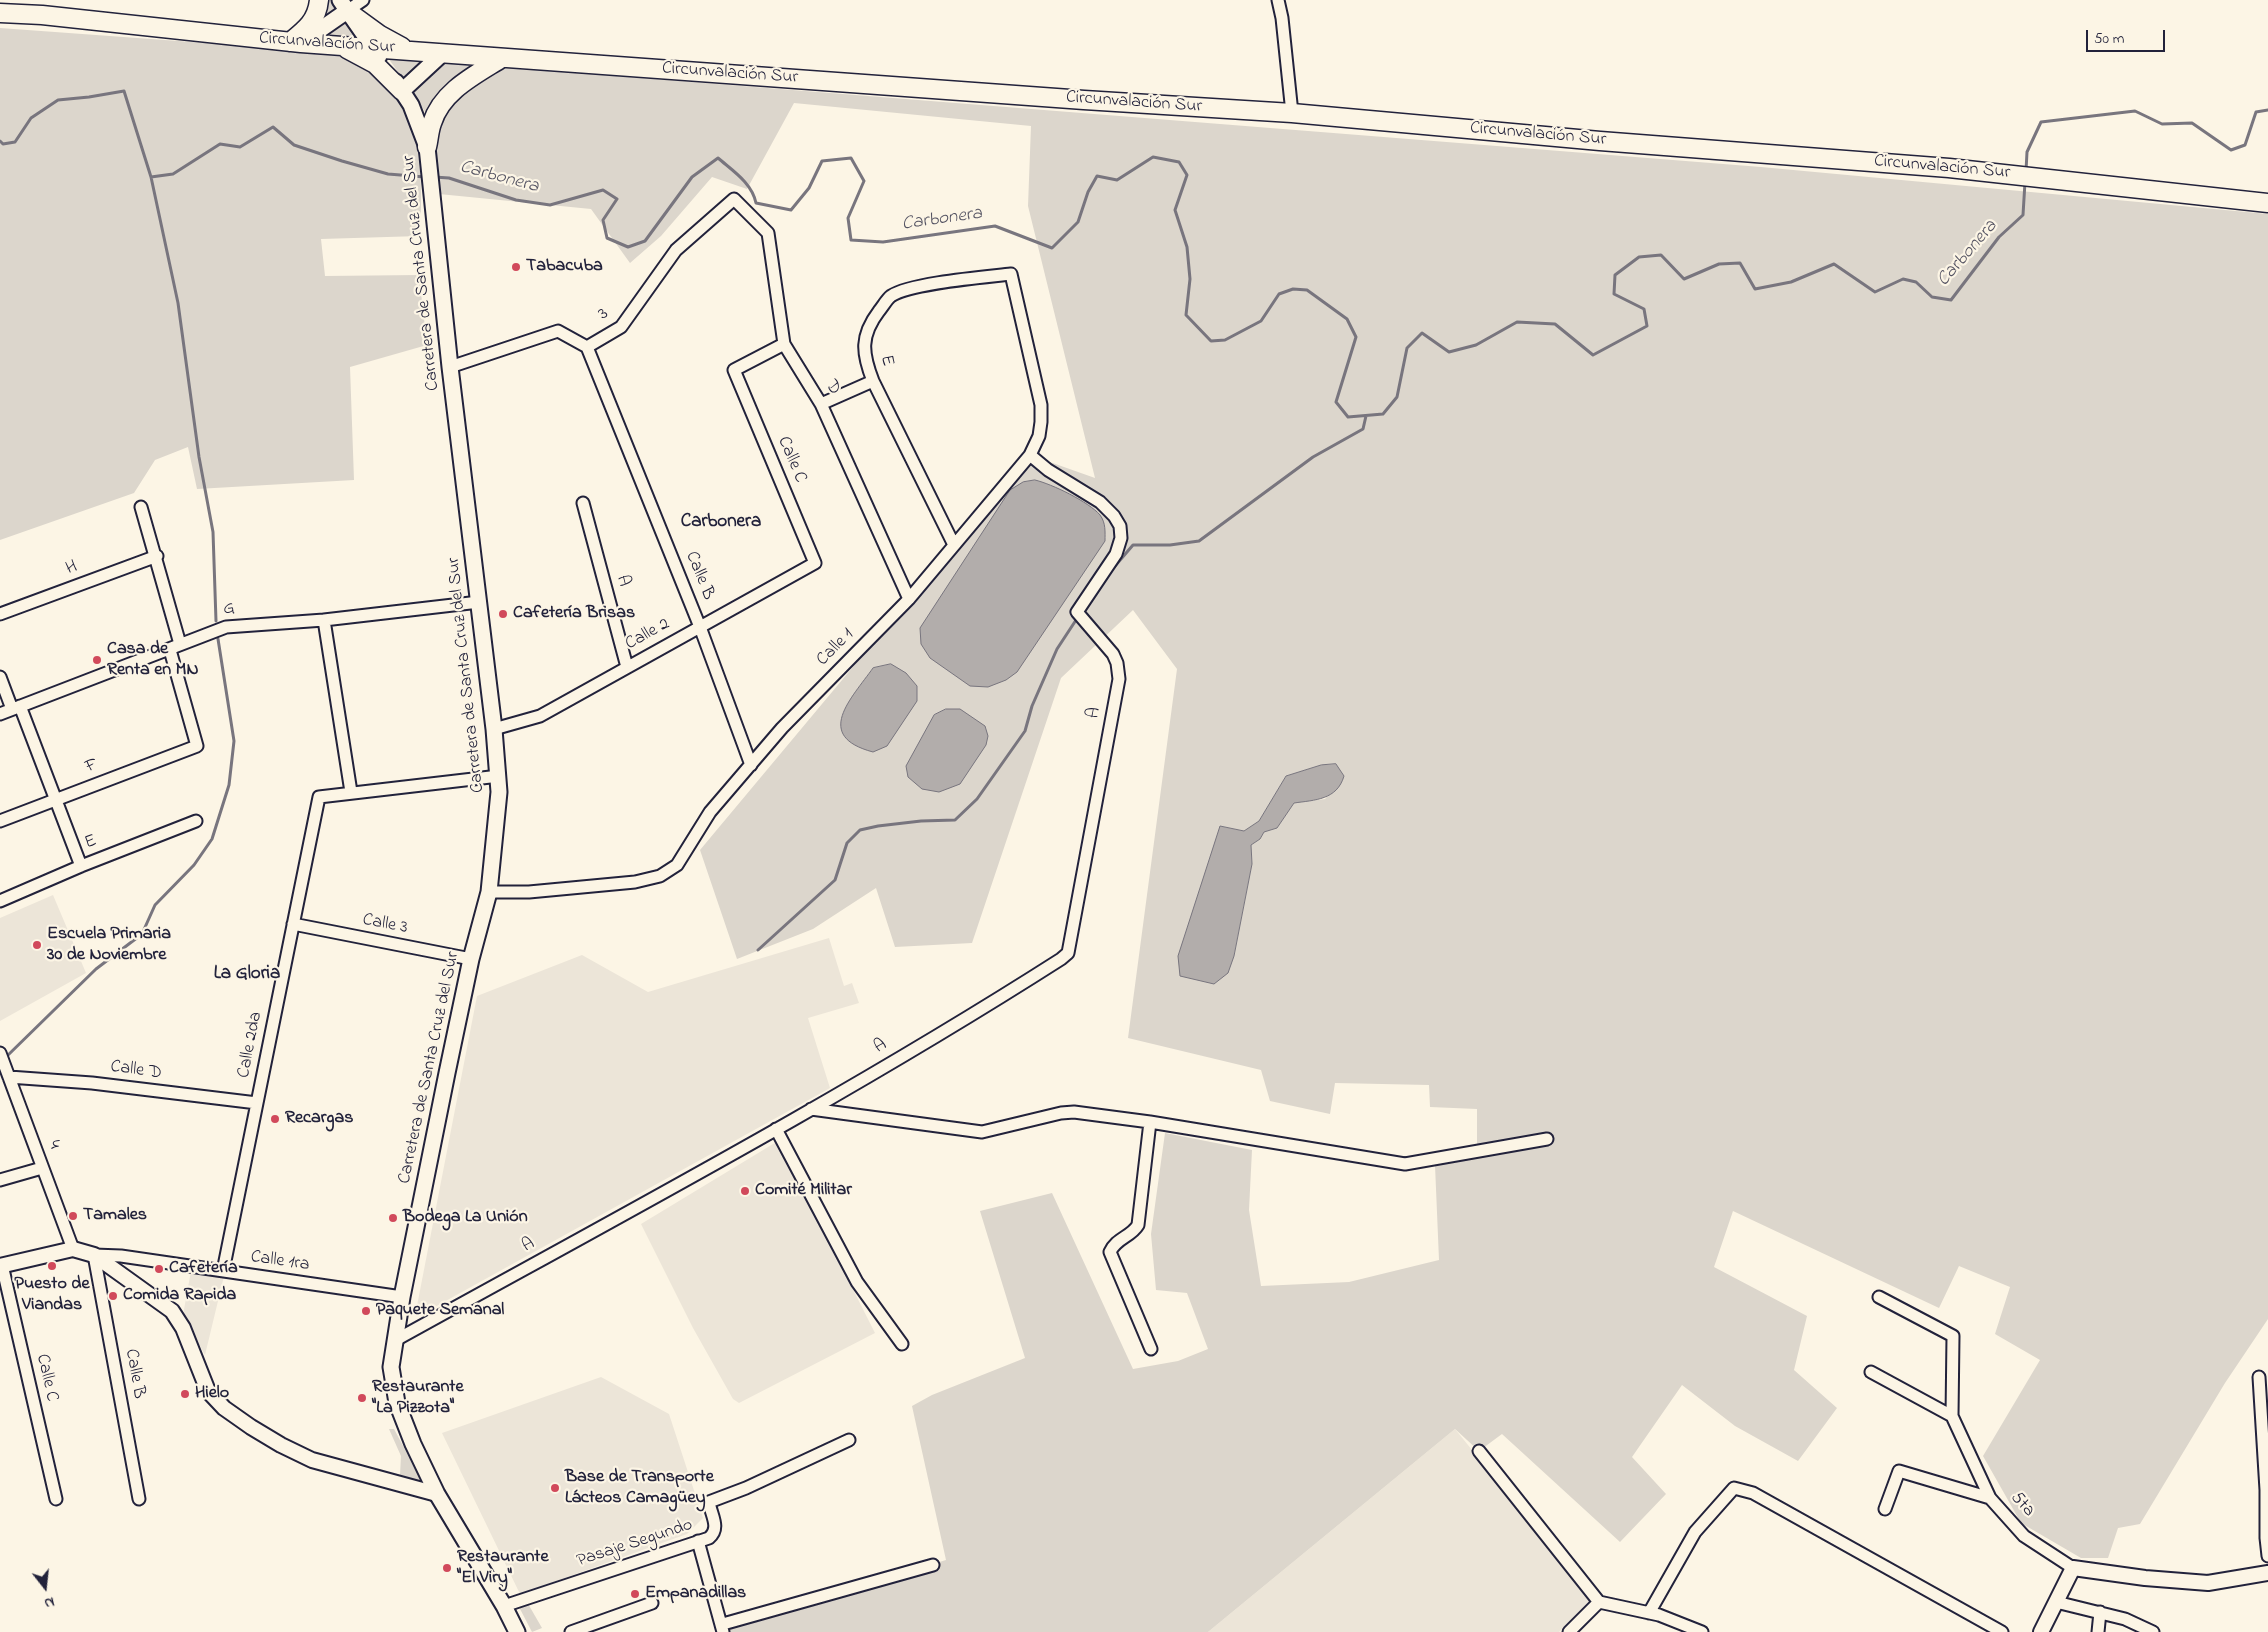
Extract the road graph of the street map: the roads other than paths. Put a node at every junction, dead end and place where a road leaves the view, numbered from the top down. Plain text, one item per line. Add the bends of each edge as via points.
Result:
1 (319, 0) edge
2 (363, 0) edge
3 (1278, 0) edge
4 (344, 6) edge
5 (0, 13) edge
6 (295, 43) junction
7 (342, 46) junction
8 (374, 48) junction
9 (407, 50) junction
10 (443, 53) junction
11 (502, 58) junction
12 (402, 91) junction
13 (1292, 114) junction
14 (427, 146) junction
15 (734, 199) joint
16 (2268, 203) edge
17 (1011, 274) joint
18 (784, 344) junction
19 (587, 347) junction
20 (450, 367) junction
21 (873, 381) junction
22 (821, 404) junction
23 (1030, 455) junction
24 (583, 503) dead end
25 (142, 506) dead end
26 (954, 545) junction
27 (157, 556) junction
28 (815, 563) joint
29 (909, 599) junction
30 (478, 602) junction
31 (0, 614) edge
32 (324, 620) junction
33 (700, 627) junction
34 (175, 647) junction
35 (627, 667) junction
36 (0, 677) edge
37 (16, 708) junction
38 (0, 714) edge
39 (494, 729) junction
40 (751, 764) junction
41 (498, 776) junction
42 (351, 792) junction
43 (56, 799) junction
44 (0, 821) edge
45 (196, 821) dead end
46 (81, 866) junction
47 (489, 892) junction
48 (0, 901) edge
49 (293, 924) junction
50 (471, 959) junction
51 (0, 1053) edge
52 (9, 1077) junction
53 (258, 1103) junction
54 (811, 1109) junction
55 (1150, 1122) junction
56 (776, 1129) junction
57 (1547, 1139) dead end
58 (42, 1168) junction
59 (0, 1180) edge
60 (74, 1249) junction
61 (94, 1255) junction
62 (1, 1265) edge
63 (223, 1271) junction
64 (402, 1297) junction
65 (1880, 1297) dead end
66 (394, 1341) junction
67 (902, 1344) dead end
68 (1151, 1349) dead end
69 (1872, 1372) dead end
70 (2259, 1377) dead end
71 (1952, 1416) junction
72 (849, 1440) dead end
73 (1479, 1451) dead end
74 (437, 1494) junction
75 (1990, 1498) junction
76 (56, 1499) dead end
77 (139, 1499) dead end
78 (1885, 1509) dead end
79 (698, 1541) junction
80 (2268, 1556) edge
81 (933, 1565) dead end
82 (2073, 1568) junction
83 (2268, 1573) edge
84 (1600, 1602) junction
85 (2056, 1602) junction
86 (652, 1604) dead end
87 (504, 1606) junction
88 (2100, 1612) junction
89 (1649, 1613) junction
90 (723, 1628) edge
91 (517, 1632) edge
92 (571, 1632) edge
93 (1570, 1632) edge
94 (1702, 1632) edge
95 (2002, 1632) edge
96 (2040, 1632) edge
97 (2098, 1632) edge
98 (2152, 1632) edge

1 - 6 main road via 311,24
2 - 4 street
3 - 13 street
4 - 6 main road
4 - 8 main road, Carretera de Santa Cruz del Sur
4 - 9 main road via 380,35
5 - 6 main road, Circunvalación Sur
6 - 7 main road, Circunvalación Sur
7 - 8 main road, Circunvalación Sur
7 - 12 main road via 375,64
8 - 9 main road, Circunvalación Sur
8 - 12 main road, Carretera de Santa Cruz del Sur
9 - 10 main road, Circunvalación Sur
10 - 11 main road, Circunvalación Sur
10 - 12 main road
11 - 13 main road, Circunvalación Sur
11 - 14 main road via 468,78 452,92 432,123
12 - 14 main road, Carretera de Santa Cruz del Sur
13 - 16 main road, Circunvalación Sur via 2012,175
14 - 20 main road, Carretera de Santa Cruz del Sur
15 - 18 street, D via 768,233
15 - 19 street, 3 via 676,250 621,327
17 - 21 street, E via 918,287 891,296 864,335 866,364
17 - 23 street, Calle 1 via 1041,404 1039,436
18 - 22 street, D
18 - 28 street, Calle C via 734,370
19 - 20 street via 558,331
19 - 33 street, Calle B
20 - 30 main road, Carretera de Santa Cruz del Sur
21 - 22 street
21 - 26 street, E
22 - 29 street, D
23 - 26 street, Calle 1
23 - 54 street, A via 1100,502 1120,526 1121,538 1116,554 1077,612 1113,654 1119,679 1068,953 1007,994
24 - 35 street, A
25 - 27 street
26 - 29 street, Calle 1
27 - 31 street, H
27 - 34 street
28 - 33 street, Calle 2
29 - 40 street, Calle 1 via 782,728
30 - 32 street, G
30 - 39 main road, Carretera de Santa Cruz del Sur
32 - 34 street, G via 226,627
32 - 42 street
33 - 35 street, Calle 2
33 - 40 street, Calle B
34 - 37 street, G
34 - 43 street, F via 197,746
35 - 39 street, Calle 2 via 540,716
36 - 37 street
37 - 38 street, G
37 - 43 street
39 - 41 main road, Carretera de Santa Cruz del Sur
40 - 47 street, Calle 1 via 710,812 677,865 660,876 581,888
41 - 42 street
41 - 47 main road, Carretera de Santa Cruz del Sur
42 - 49 street, Calle 2da via 319,797
43 - 44 street, F
43 - 46 street
45 - 46 street, E
46 - 48 street, E
47 - 50 main road, Carretera de Santa Cruz del Sur
49 - 50 street, Calle 3
49 - 53 street, Calle 2da
50 - 64 main road, Carretera de Santa Cruz del Sur
51 - 52 street, 4
52 - 53 street, Calle D via 92,1083
52 - 58 street, 4
53 - 63 street, Calle 2da
54 - 55 street via 982,1132 1074,1112
54 - 56 street, A
55 - 57 street via 1405,1164
55 - 68 street via 1138,1226 1116,1242 1110,1252
56 - 66 street, A
56 - 67 street via 857,1282
58 - 59 street
58 - 60 street, 4
60 - 61 street
60 - 62 street
61 - 63 street, Calle 1ra
61 - 74 street via 172,1311 184,1328 208,1391 224,1408 251,1427 312,1460
61 - 77 street, Calle B
62 - 76 street, Calle C
63 - 64 street, Calle 1ra
64 - 66 main road, Carretera de Santa Cruz del Sur
65 - 71 street, 5ta via 1953,1336
66 - 74 main road, Carretera de Santa Cruz del Sur via 391,1367 397,1403 412,1444
69 - 71 street
70 - 80 street
71 - 75 street, 5ta
72 - 79 street, Pasaje Segundo via 709,1502 715,1533
73 - 84 street
74 - 87 main road, Carretera de Santa Cruz del Sur
75 - 78 street via 1900,1471
75 - 82 street, 5ta via 2024,1536
79 - 87 street, Pasaje Segundo
79 - 90 street
81 - 90 street
82 - 83 street, 5ta via 2208,1583
82 - 85 street
84 - 89 street
84 - 93 street
85 - 88 street
85 - 96 street
86 - 92 street
87 - 91 main road, Carretera de Santa Cruz del Sur
88 - 97 street
88 - 98 street
89 - 94 street
89 - 95 street via 1695,1532 1734,1488 1754,1493

